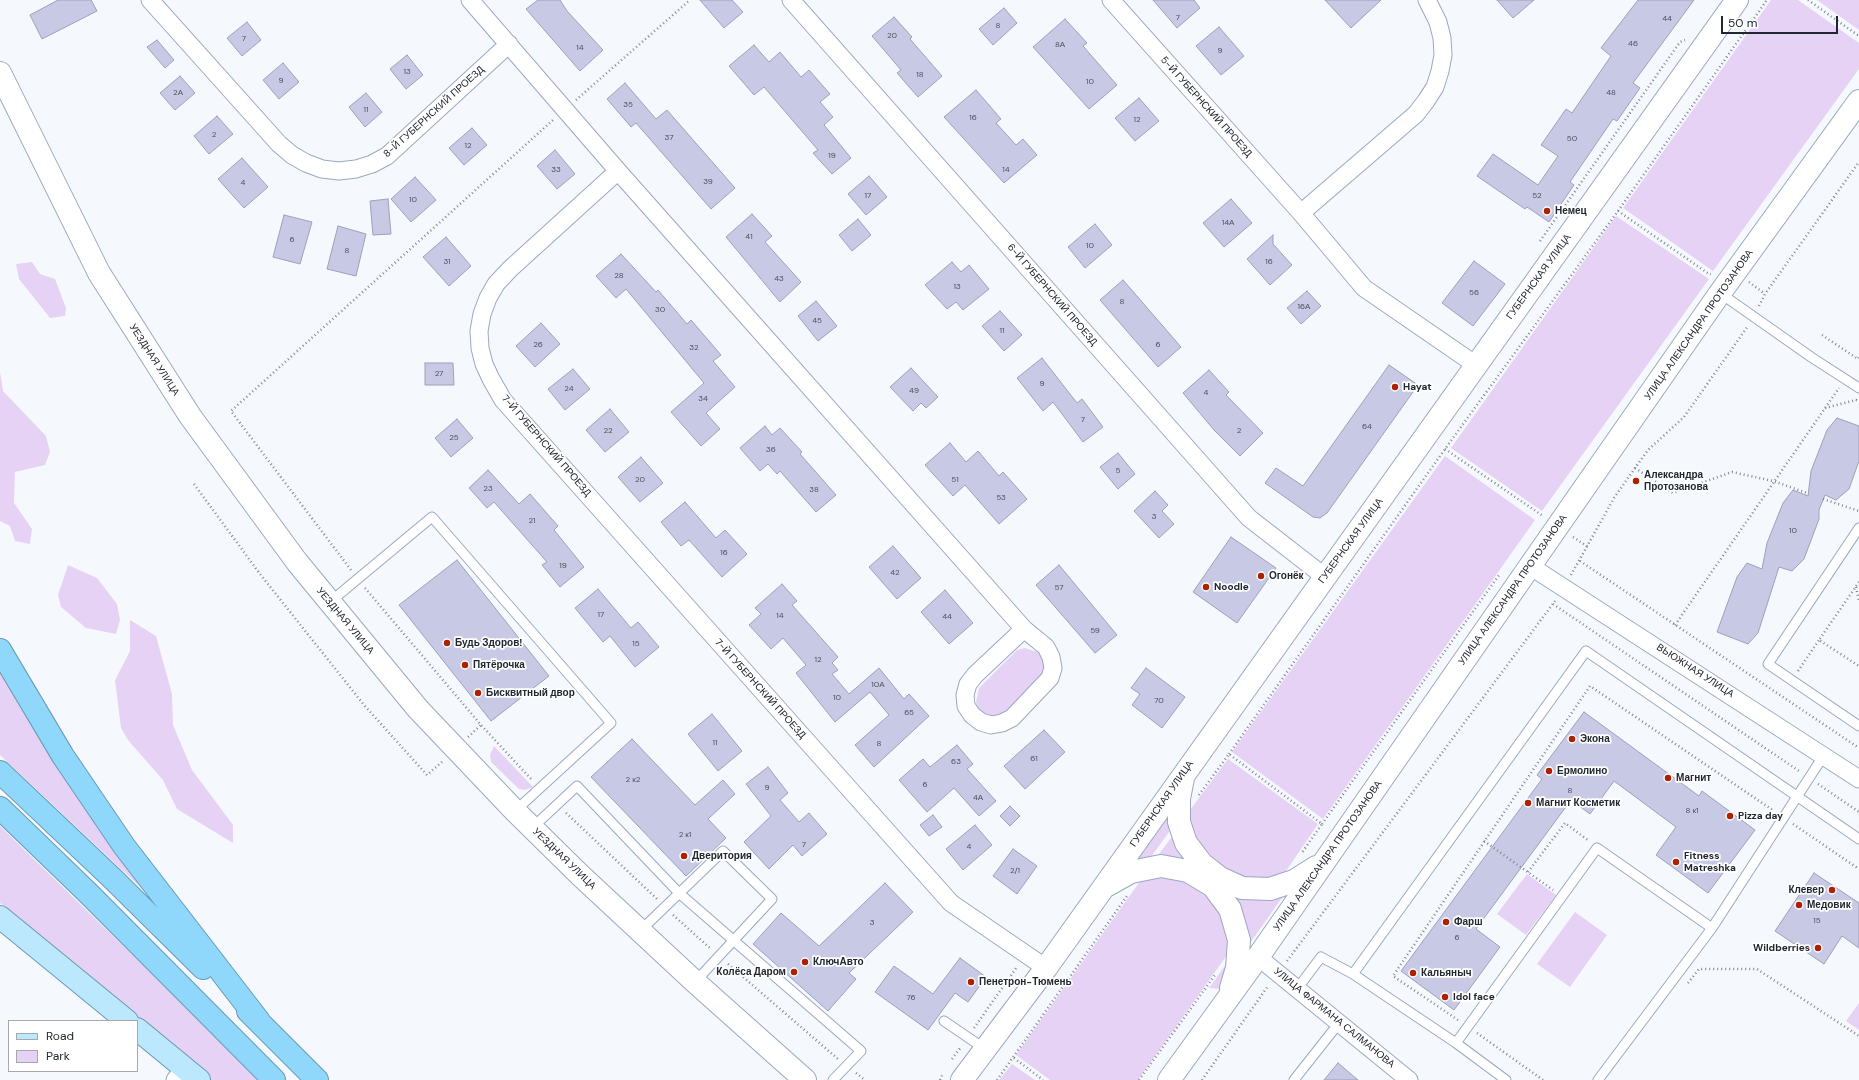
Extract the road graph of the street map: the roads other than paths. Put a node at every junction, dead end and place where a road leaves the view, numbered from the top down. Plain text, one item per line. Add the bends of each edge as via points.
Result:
1 (150, 0) edge
2 (470, 0) edge
3 (791, 0) edge
4 (1111, 0) edge
5 (1427, 0) edge
6 (1737, 0) edge
7 (509, 44) junction
8 (0, 73) edge
9 (1859, 101) edge
10 (618, 171) junction
11 (1301, 214) junction
12 (1720, 293) junction
13 (1476, 365) junction
14 (1859, 388) edge
15 (1859, 528) edge
16 (1530, 566) junction
17 (1325, 577) junction
18 (329, 602) junction
19 (1024, 629) junction
20 (0, 650) edge
21 (1859, 726) edge
22 (1824, 755) junction
23 (1185, 771) junction
24 (0, 772) edge
25 (1859, 779) edge
26 (1798, 798) junction
27 (0, 808) edge
28 (515, 811) junction
29 (532, 828) junction
30 (1859, 839) edge
31 (1323, 862) junction
32 (1102, 888) junction
33 (679, 893) junction
34 (0, 917) edge
35 (1712, 928) junction
36 (640, 931) junction
37 (733, 941) junction
38 (1258, 957) junction
39 (1046, 968) junction
40 (1353, 974) junction
41 (695, 982) junction
42 (1297, 988) junction
43 (1228, 997) junction
44 (126, 1020) edge
45 (259, 1021) junction
46 (944, 1021) dead end
47 (1339, 1023) junction
48 (138, 1030) edge
49 (1456, 1043) junction
50 (984, 1050) junction
51 (186, 1076) edge
52 (1403, 1078) edge
53 (274, 1080) edge
54 (317, 1080) edge
55 (805, 1080) edge
56 (833, 1080) edge
57 (962, 1080) edge
58 (1169, 1080) edge
59 (1294, 1080) edge
60 (1506, 1080) edge
61 (1598, 1080) edge

1 - 7 street, 8-Й ГУБЕРНСКИЙ ПРОЕЗД via 279,144 301,161 322,169 356,169 387,156
2 - 7 street
3 - 17 street, 6-Й ГУБЕРНСКИЙ ПРОЕЗД via 1249,518
4 - 11 street, 5-Й ГУБЕРНСКИЙ ПРОЕЗД
5 - 11 street via 1438,22 1443,55 1440,71 1429,96 1416,114
6 - 13 street, ГУБЕРНСКАЯ УЛИЦА
7 - 10 street
8 - 18 street, УЕЗДНАЯ УЛИЦА via 99,273 190,416
9 - 12 street, УЛИЦА АЛЕКСАНДРА ПРОТОЗАНОВА
10 - 19 street
10 - 39 street, 7-Й ГУБЕРНСКИЙ ПРОЕЗД via 496,284 482,314 479,331 481,353 491,379 503,400 951,903
11 - 13 street, 5-Й ГУБЕРНСКИЙ ПРОЕЗД via 1364,288
12 - 14 lane
12 - 16 street, УЛИЦА АЛЕКСАНДРА ПРОТОЗАНОВА
13 - 17 street, ГУБЕРНСКАЯ УЛИЦА
15 - 21 lane via 1768,664
16 - 22 street, ВЬЮЖНАЯ УЛИЦА
16 - 31 street, УЛИЦА АЛЕКСАНДРА ПРОТОЗАНОВА
17 - 23 street, ГУБЕРНСКАЯ УЛИЦА
18 - 28 street, УЕЗДНАЯ УЛИЦА via 418,709
18 - 28 lane via 432,517 611,723
19 - 19 street via 968,684 966,706 981,722 991,725 1012,718 1050,678 1051,657 1046,647
20 - 45 highway via 63,756 124,846
22 - 25 street, ВЬЮЖНАЯ УЛИЦА
22 - 26 lane
23 - 31 street via 1178,799 1180,822 1186,843 1202,864 1220,878 1242,888 1270,889 1290,882
23 - 32 street, ГУБЕРНСКАЯ УЛИЦА
24 - 45 highway
26 - 30 lane
26 - 35 lane
26 - 40 lane via 1586,651
27 - 53 highway
28 - 29 street, УЕЗДНАЯ УЛИЦА
29 - 33 lane via 577,786
29 - 36 street, УЕЗДНАЯ УЛИЦА
31 - 38 street, УЛИЦА АЛЕКСАНДРА ПРОТОЗАНОВА
32 - 39 street, ГУБЕРНСКАЯ УЛИЦА
32 - 43 street via 1131,872 1161,866 1188,871 1213,886 1230,909 1239,940 1237,968
33 - 36 lane
33 - 37 lane
33 - 37 lane via 723,851 772,899
34 - 44 main road
35 - 49 lane via 1597,848
35 - 61 lane
36 - 41 street, УЕЗДНАЯ УЛИЦА
37 - 41 lane
37 - 56 lane via 861,1051
38 - 42 street, УЛИЦА ФАРМАНА САЛМАНОВА
38 - 43 street, УЛИЦА АЛЕКСАНДРА ПРОТОЗАНОВА
39 - 50 street, ГУБЕРНСКАЯ УЛИЦА
40 - 42 lane via 1321,957
40 - 49 lane
41 - 55 street, УЕЗДНАЯ УЛИЦА
42 - 47 street, УЛИЦА ФАРМАНА САЛМАНОВА
43 - 58 street, УЛИЦА АЛЕКСАНДРА ПРОТОЗАНОВА
45 - 54 highway
46 - 50 lane
47 - 52 street, УЛИЦА ФАРМАНА САЛМАНОВА
47 - 59 lane
48 - 51 main road
49 - 60 lane
50 - 57 street, ГУБЕРНСКАЯ УЛИЦА

